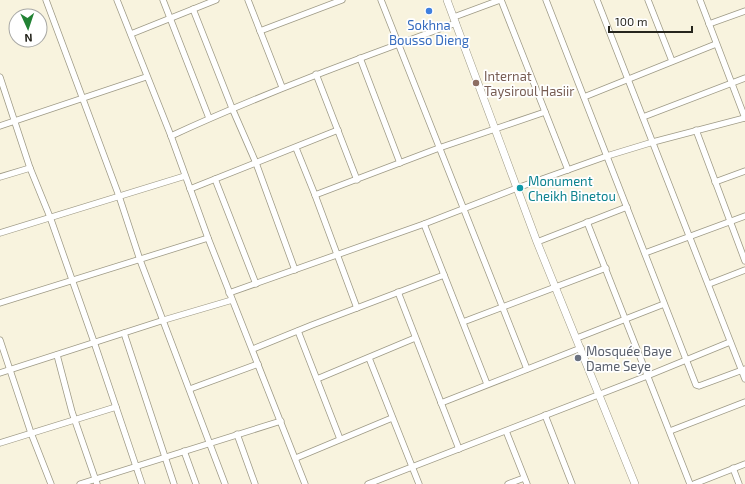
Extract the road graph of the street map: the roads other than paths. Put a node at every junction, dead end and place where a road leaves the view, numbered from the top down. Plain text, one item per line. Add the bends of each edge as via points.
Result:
1 (46, 0) edge
2 (117, 0) edge
3 (163, 0) edge
4 (216, 0) edge
5 (248, 0) edge
6 (342, 0) edge
7 (380, 0) edge
8 (447, 0) edge
9 (501, 0) edge
10 (546, 0) edge
11 (597, 0) edge
12 (648, 0) edge
13 (700, 0) edge
14 (193, 9) junction
15 (745, 10) edge
16 (170, 19) junction
17 (455, 20) junction
18 (709, 24) junction
19 (260, 31) junction
20 (131, 34) junction
21 (397, 44) junction
22 (716, 44) junction
23 (360, 58) junction
24 (672, 61) junction
25 (316, 74) junction
26 (0, 77) edge
27 (146, 77) junction
28 (745, 78) edge
29 (628, 79) junction
30 (731, 84) junction
31 (282, 88) junction
32 (584, 97) junction
33 (83, 98) junction
34 (232, 108) junction
35 (545, 112) junction
36 (643, 117) junction
37 (210, 118) junction
38 (745, 118) edge
39 (15, 122) junction
40 (0, 126) edge
41 (495, 129) junction
42 (338, 130) junction
43 (696, 130) junction
44 (171, 136) junction
45 (653, 142) junction
46 (296, 148) junction
47 (439, 148) junction
48 (607, 156) junction
49 (256, 163) junction
50 (400, 163) junction
51 (30, 168) junction
52 (568, 170) junction
53 (745, 171) edge
54 (185, 176) junction
55 (0, 177) edge
56 (215, 179) junction
57 (357, 180) junction
58 (715, 182) junction
59 (517, 188) junction
60 (190, 189) junction
61 (315, 195) junction
62 (119, 196) junction
63 (627, 207) junction
64 (464, 208) junction
65 (745, 216) edge
66 (50, 217) junction
67 (587, 222) junction
68 (730, 222) junction
69 (424, 224) junction
70 (0, 233) edge
71 (690, 237) junction
72 (208, 238) junction
73 (537, 242) junction
74 (645, 254) junction
75 (337, 255) junction
76 (140, 260) junction
77 (745, 261) edge
78 (606, 268) junction
79 (295, 270) junction
80 (745, 270) edge
81 (444, 275) junction
82 (72, 281) junction
83 (256, 284) junction
84 (709, 284) junction
85 (556, 287) junction
86 (398, 292) junction
87 (229, 293) junction
88 (232, 300) junction
89 (0, 303) edge
90 (664, 304) junction
91 (503, 307) junction
92 (357, 308) junction
93 (625, 319) junction
94 (164, 320) junction
95 (463, 322) junction
96 (298, 331) junction
97 (124, 333) junction
98 (415, 338) junction
99 (577, 338) junction
100 (0, 340) edge
101 (94, 342) junction
102 (730, 342) junction
103 (581, 348) junction
104 (253, 349) junction
105 (57, 355) junction
106 (369, 358) junction
107 (686, 361) junction
108 (258, 364) junction
109 (527, 369) junction
110 (10, 370) junction
111 (743, 370) edge
112 (0, 372) edge
113 (648, 376) junction
114 (317, 379) junction
115 (745, 379) edge
116 (487, 384) junction
117 (190, 389) junction
118 (600, 394) junction
119 (745, 402) edge
120 (441, 403) junction
121 (116, 407) junction
122 (544, 415) junction
123 (392, 418) junction
124 (75, 419) junction
125 (281, 421) junction
126 (506, 431) junction
127 (670, 431) junction
128 (31, 433) junction
129 (237, 434) junction
130 (340, 439) junction
131 (0, 443) edge
132 (210, 443) junction
133 (459, 449) junction
134 (184, 451) junction
135 (165, 457) junction
136 (296, 458) junction
137 (745, 464) edge
138 (135, 467) junction
139 (412, 467) junction
140 (733, 468) junction
141 (524, 478) junction
142 (97, 482) edge
143 (51, 484) edge
144 (80, 484) edge
145 (142, 484) edge
146 (174, 484) edge
147 (196, 484) edge
148 (225, 484) edge
149 (255, 484) edge
150 (305, 484) edge
151 (368, 484) edge
152 (419, 484) edge
153 (508, 484) edge
154 (527, 484) edge
155 (572, 484) edge
156 (635, 484) edge
157 (690, 484) edge
158 (694, 484) edge
159 (739, 484) edge

1 - 33 street
2 - 20 street
3 - 16 street
4 - 14 street
5 - 19 street
6 - 19 street
7 - 21 street
8 - 17 street
9 - 17 street
9 - 35 street
10 - 32 street
11 - 29 street
12 - 24 street
13 - 18 street
14 - 16 street
14 - 34 street
15 - 18 street
16 - 20 street
16 - 37 street
17 - 21 street
17 - 41 street
18 - 22 street
19 - 31 street
20 - 27 street
21 - 23 street
21 - 47 street
22 - 24 street
22 - 30 street
23 - 25 street
23 - 50 street
24 - 29 street
25 - 31 street
25 - 42 street
26 - 39 street
27 - 33 street
27 - 44 street
28 - 30 street
29 - 32 street
29 - 36 street
30 - 36 street
30 - 38 street
31 - 34 street
32 - 48 street
33 - 39 street
33 - 62 street
34 - 37 street
34 - 49 street
35 - 41 street
35 - 52 street
36 - 45 street
37 - 44 street
38 - 43 street
39 - 40 street
39 - 51 street
41 - 47 street
41 - 59 street
42 - 46 street
42 - 57 street
43 - 45 street
43 - 58 street
44 - 54 street
45 - 48 street
45 - 71 street
46 - 49 street
46 - 61 street
47 - 50 street
47 - 64 street
48 - 52 street
48 - 63 street
49 - 56 street
49 - 79 street
50 - 57 street
51 - 55 street
51 - 66 street
52 - 59 street
53 - 58 street
54 - 60 street
54 - 62 street
56 - 60 street
56 - 83 street
57 - 61 street
58 - 68 street
59 - 64 street
59 - 73 street
60 - 72 street
61 - 75 street
62 - 66 street
62 - 76 street
63 - 67 street
63 - 74 street
64 - 69 street
64 - 91 street
65 - 68 street
66 - 70 street
66 - 82 street
67 - 73 street
67 - 78 street
68 - 71 street
68 - 77 street
69 - 75 street
69 - 81 street
71 - 74 street
71 - 84 street
72 - 76 street
72 - 87 street
73 - 85 street
74 - 90 street
75 - 79 street
75 - 92 street
76 - 82 street
76 - 94 street
78 - 85 street
78 - 93 street
79 - 83 street
80 - 84 street
81 - 86 street
81 - 95 street
82 - 89 street
82 - 101 street
83 - 87 street
84 - 102 street
85 - 91 street
85 - 99 street
86 - 92 street
86 - 98 street
87 - 88 street
88 - 94 street
88 - 104 street
90 - 93 street
90 - 107 street
91 - 95 street
91 - 109 street
92 - 96 street
93 - 99 street
93 - 113 street
94 - 97 street
94 - 117 street
95 - 116 street
96 - 104 street
96 - 114 street
97 - 101 street
97 - 135 street
98 - 106 street
98 - 120 street
99 - 103 street
100 - 110 street
101 - 105 street
101 - 121 street
102 - 107 street
102 - 111 street
103 - 109 street
103 - 118 street
104 - 108 street
105 - 110 street
105 - 124 street
106 - 114 street
106 - 123 street
107 - 111 street via 698,386
107 - 113 street
108 - 117 street
108 - 125 street
109 - 116 street
110 - 112 street
110 - 128 street
111 - 115 street
113 - 118 street
113 - 127 street
114 - 130 street
116 - 120 street
117 - 132 street
118 - 122 street
118 - 156 street
119 - 127 street
120 - 133 street
121 - 124 street
121 - 138 street
122 - 126 street
122 - 155 street
123 - 130 street
123 - 139 street
124 - 128 street
124 - 142 street
125 - 129 street
125 - 136 street
126 - 133 street
126 - 141 street
127 - 157 street
128 - 131 street
128 - 143 street
129 - 132 street
129 - 149 street
130 - 136 street
132 - 134 street
132 - 148 street
133 - 139 street
134 - 135 street
134 - 147 street
135 - 138 street
135 - 146 street
136 - 150 street
137 - 140 street
138 - 142 street
138 - 145 street
139 - 151 street
139 - 152 street
140 - 158 street
140 - 159 street
141 - 153 street
141 - 154 street
142 - 144 street

